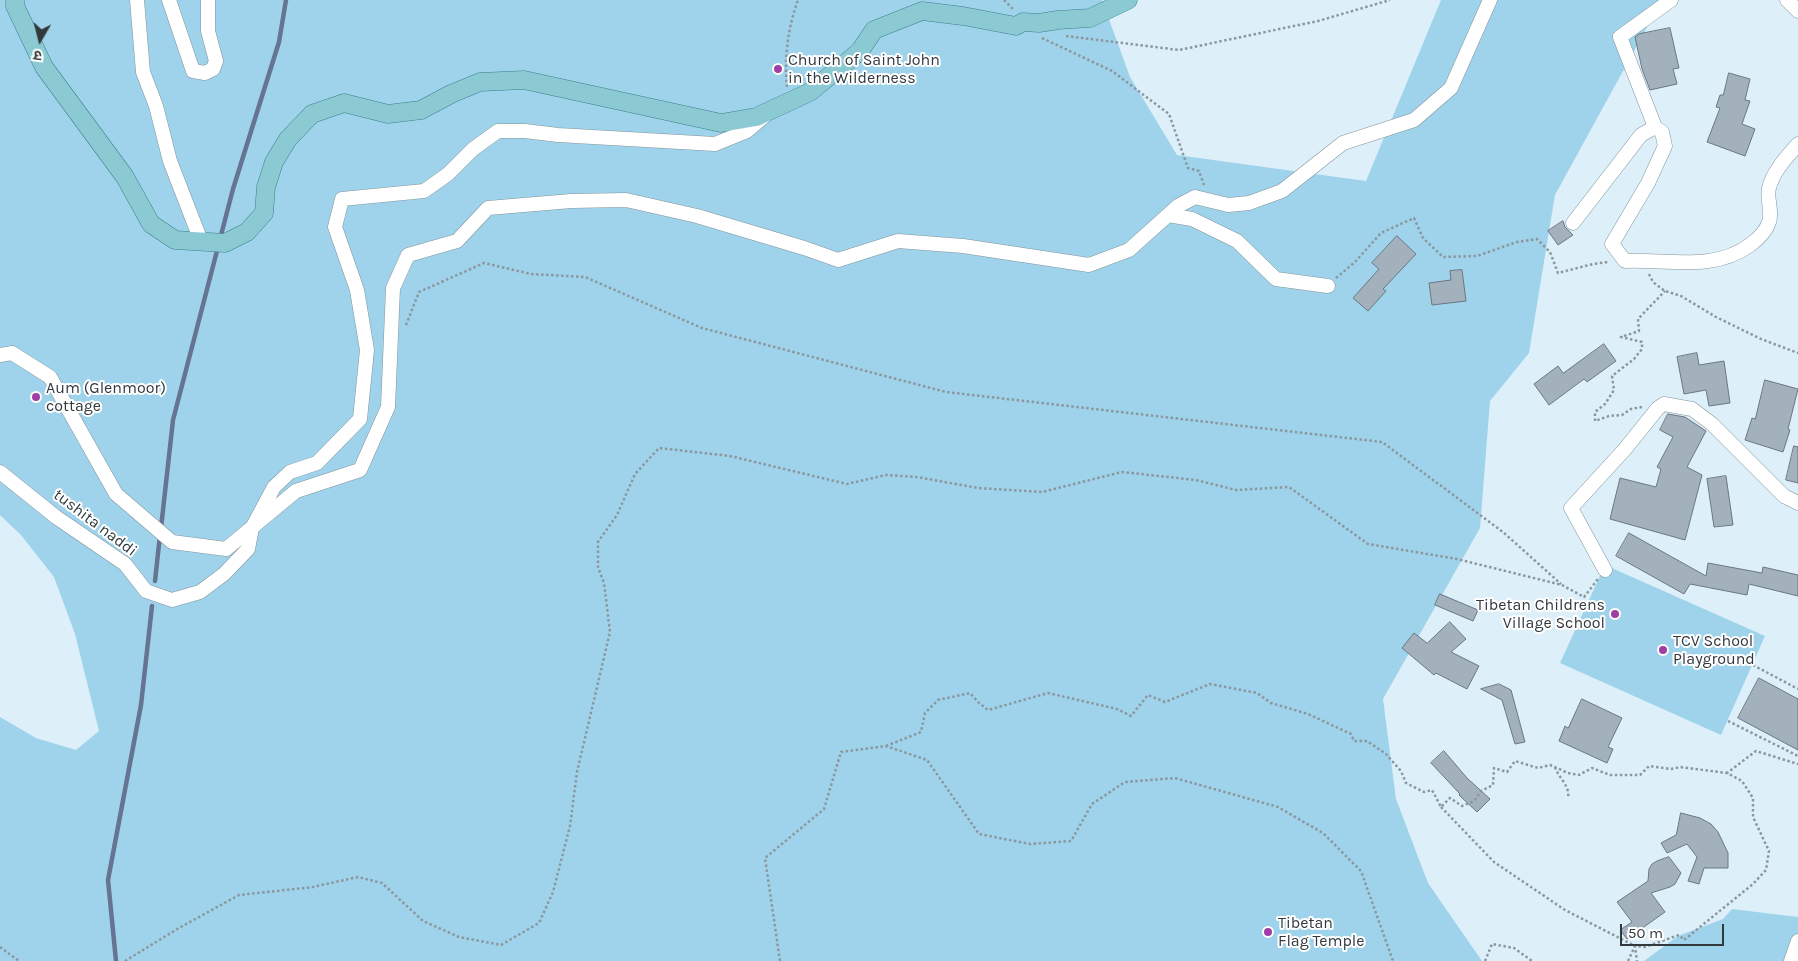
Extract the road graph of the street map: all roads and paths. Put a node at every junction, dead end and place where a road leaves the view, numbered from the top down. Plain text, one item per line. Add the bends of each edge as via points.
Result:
1 (15, 0) edge
2 (136, 0) edge
3 (169, 0) edge
4 (208, 0) edge
5 (798, 0) edge
6 (1128, 0) edge
7 (1390, 0) edge
8 (1490, 0) edge
9 (1671, 0) edge
10 (1787, 0) edge
11 (1798, 11) edge
12 (1061, 35) dead end
13 (1042, 38) dead end
14 (782, 104) junction
15 (1656, 127) junction
16 (1798, 144) edge
17 (1195, 197) junction
18 (1168, 215) junction
19 (1573, 223) dead end
20 (212, 242) junction
21 (1643, 260) junction
22 (1625, 261) junction
23 (1328, 286) joint
24 (1665, 291) junction
25 (405, 327) dead end
26 (1798, 353) edge
27 (0, 355) edge
28 (1658, 408) junction
29 (0, 472) edge
30 (1798, 503) edge
31 (252, 528) junction
32 (1605, 570) joint
33 (1562, 585) junction
34 (1753, 665) dead end
35 (1798, 689) edge
36 (1728, 720) dead end
37 (886, 746) junction
38 (1798, 756) edge
39 (1798, 764) edge
40 (1555, 767) junction
41 (1727, 773) junction
42 (1568, 798) dead end
43 (1442, 807) junction
44 (1798, 941) edge
45 (1635, 946) junction
46 (0, 947) edge
47 (20, 961) edge
48 (125, 961) edge
49 (780, 961) edge
50 (1393, 961) edge
51 (1485, 961) edge
52 (1532, 961) edge
53 (1628, 961) edge
54 (1637, 961) edge
55 (1791, 961) edge

1 - 20 main road via 44,67 125,177 151,224 175,240
2 - 20 street via 143,72 170,160
3 - 4 street via 193,71 205,73 213,69 216,61 208,31
5 - 14 path via 792,18
6 - 14 main road via 1090,18 1023,22 1016,26 922,11 874,30 860,51 839,69 810,92
7 - 12 path via 1318,21 1179,50
8 - 17 street via 1451,88 1414,120 1343,143 1282,191 1249,203 1228,205
9 - 15 street via 1620,38
10 - 11 street
13 - 17 path via 1112,72 1169,114 1188,168 1199,171 1205,187
14 - 20 main road via 756,117 721,123 524,80 480,82 421,110 388,114 344,104 312,114 288,139 274,162 266,187 264,213 247,232
14 - 31 street via 747,131 716,144 558,135 525,130 498,131 424,191 342,199 335,227 357,290 367,350 360,419 317,463 290,472 274,487
15 - 19 street via 1641,135
15 - 22 street via 1662,132 1665,146 1648,183 1612,244
16 - 21 street via 1778,169 1768,189 1769,222 1760,238 1739,253 1714,261
17 - 18 street
18 - 23 street via 1192,219 1237,241 1276,280
18 - 31 street via 1129,250 1089,265 963,246 898,241 838,260 697,216 626,200 488,208 457,241 408,255 393,288 388,407 360,470 296,491
21 - 22 street
21 - 24 path via 1652,282
22 - 23 path via 1594,264 1558,273 1550,252 1537,240 1517,242 1478,256 1443,257 1423,238 1414,218 1381,233
24 - 26 path via 1681,296 1761,339
24 - 28 path via 1638,319 1639,331 1621,338 1642,342 1642,349 1612,376 1614,390 1595,412 1596,422 1631,409 1651,405
25 - 33 path via 419,292 484,263 531,274 585,277 702,328 946,392 1382,442 1504,532
27 - 31 street via 12,353 50,377 116,494 172,542 226,549
28 - 30 street via 1664,404 1692,409 1712,424 1784,496
28 - 32 street via 1571,508
29 - 31 street, tushita naddi via 56,517 126,564 146,591 172,600 200,592 224,574 248,549
32 - 33 path via 1584,597
33 - 48 path via 1457,559 1368,544 1289,487 1236,490 1196,480 1122,472 1042,492 978,488 886,475 847,484 730,456 659,448 635,474 617,516 598,542 598,567 604,583 610,632 577,772 570,826 553,892 539,923 500,945 459,937 422,920 382,883 358,877 313,887 239,895
34 - 35 path
36 - 38 path
37 - 43 path via 921,732 925,712 938,700 970,693 988,710 1048,693 1117,709 1131,716 1148,695 1165,702 1210,684 1257,693 1271,703 1308,714 1351,734 1354,741 1367,741 1386,754 1401,771 1406,784 1424,792 1432,790
37 - 49 path via 841,752 824,809 765,858
37 - 50 path via 927,760 979,834 1030,844 1071,841 1092,804 1125,782 1175,778 1278,807 1323,833 1361,871
39 - 41 path via 1756,750
40 - 41 path via 1579,775 1592,768 1610,775 1640,776 1649,766
40 - 42 path via 1568,788
40 - 43 path via 1550,764 1538,768 1515,760 1507,772 1494,768 1493,785 1480,791 1474,801 1462,806 1450,798
41 - 45 path via 1742,782 1753,798 1753,817 1769,851 1766,870 1684,940 1679,935 1645,948
43 - 45 path via 1494,862 1564,910
44 - 55 street
45 - 53 path
45 - 54 path
46 - 47 path
51 - 52 path via 1492,944 1514,948

